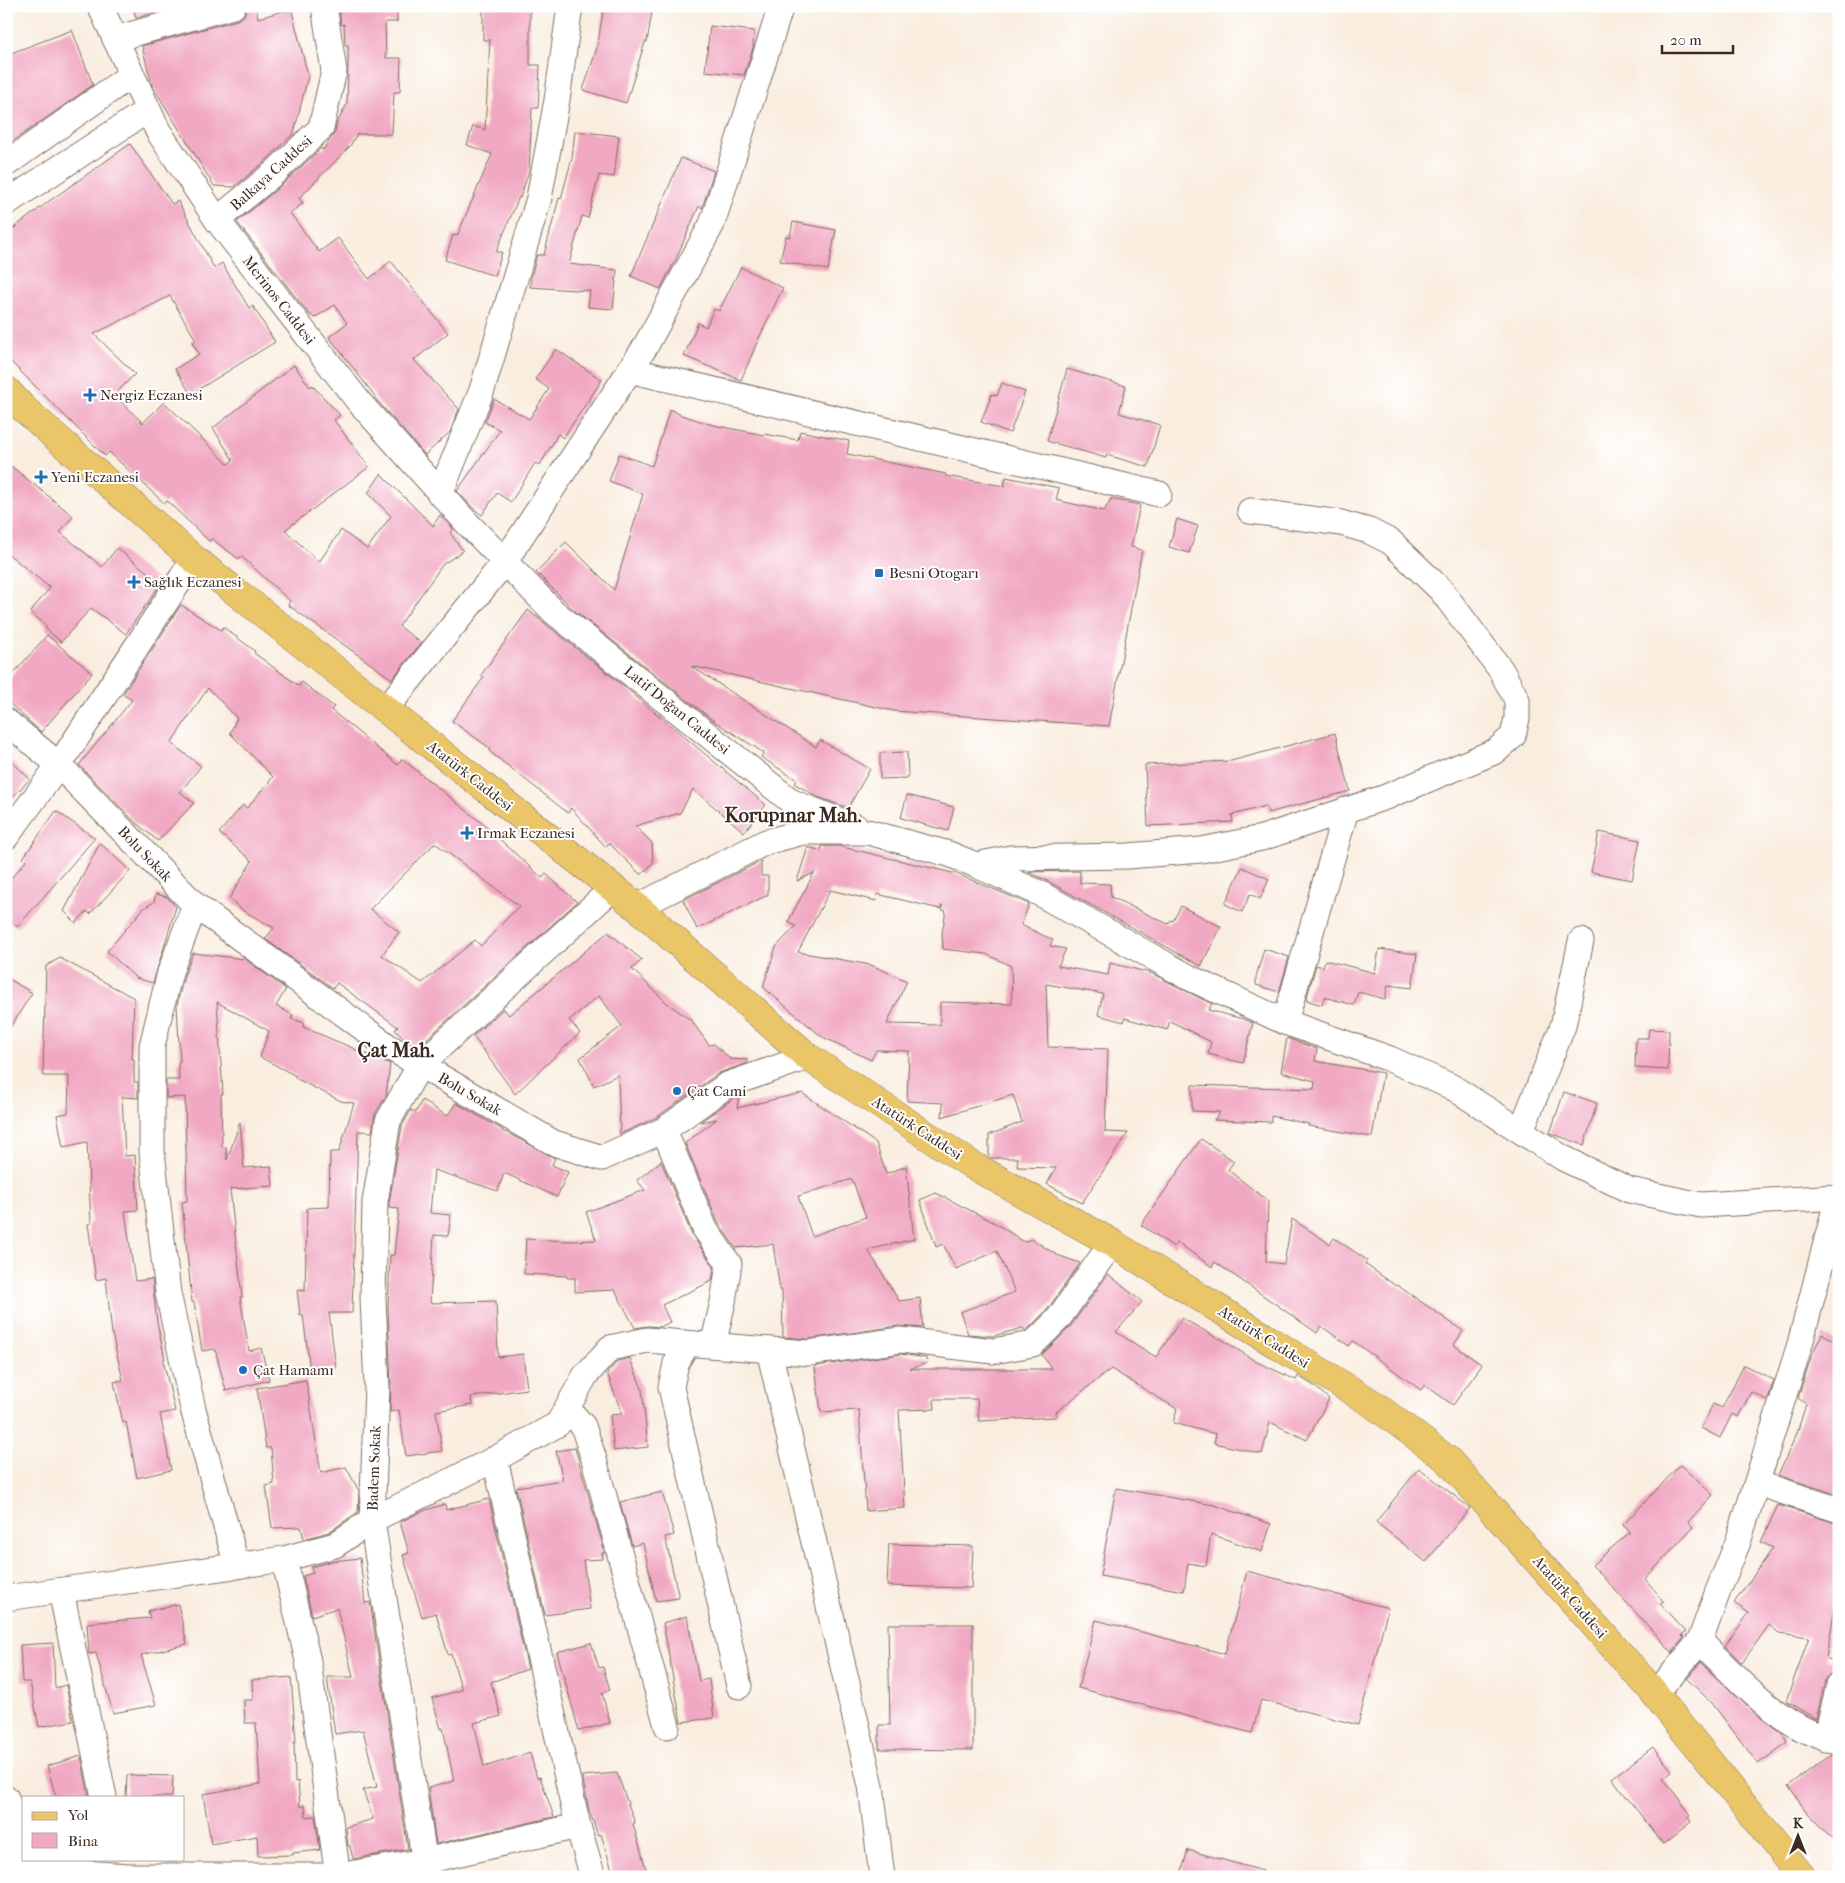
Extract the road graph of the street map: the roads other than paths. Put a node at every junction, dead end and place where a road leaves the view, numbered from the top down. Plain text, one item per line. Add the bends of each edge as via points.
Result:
1 (100, 6) edge
2 (233, 6) edge
3 (324, 6) edge
4 (570, 6) edge
5 (781, 6) edge
6 (115, 39) junction
7 (131, 75) junction
8 (148, 110) junction
9 (6, 164) edge
10 (6, 203) edge
11 (218, 220) junction
12 (629, 370) junction
13 (6, 390) edge
14 (440, 494) junction
15 (1159, 494) dead end
16 (1250, 511) dead end
17 (194, 560) junction
18 (504, 561) junction
19 (385, 710) junction
20 (6, 721) edge
21 (59, 765) junction
22 (1346, 810) junction
23 (868, 832) junction
24 (6, 837) edge
25 (976, 865) junction
26 (612, 888) junction
27 (195, 905) junction
28 (637, 907) junction
29 (1581, 941) dead end
30 (1285, 1022) junction
31 (808, 1058) junction
32 (420, 1065) junction
33 (664, 1130) junction
34 (1521, 1131) junction
35 (1838, 1197) edge
36 (1112, 1243) junction
37 (687, 1344) junction
38 (713, 1345) junction
39 (769, 1350) junction
40 (567, 1408) junction
41 (495, 1459) junction
42 (1757, 1483) junction
43 (1839, 1510) edge
44 (372, 1520) junction
45 (284, 1559) junction
46 (237, 1566) junction
47 (61, 1590) junction
48 (6, 1598) edge
49 (1700, 1641) junction
50 (1839, 1685) edge
51 (739, 1686) dead end
52 (1655, 1695) junction
53 (667, 1726) dead end
54 (1832, 1740) edge
55 (104, 1796) edge
56 (6, 1798) edge
57 (578, 1826) junction
58 (119, 1867) edge
59 (12, 1869) edge
60 (426, 1869) edge
61 (338, 1876) edge
62 (593, 1877) edge
63 (882, 1877) edge
64 (1802, 1877) edge

1 - 6 street, Merinos Caddesi
2 - 6 street
3 - 11 street, Balkaya Caddesi via 334,71 321,128
4 - 14 street via 539,198 482,390
5 - 12 street via 712,224
6 - 7 street, Merinos Caddesi
7 - 8 street, Merinos Caddesi
7 - 9 street
8 - 10 street
8 - 11 street, Merinos Caddesi via 158,131
11 - 14 street, Merinos Caddesi via 359,402
12 - 15 street
12 - 18 street
13 - 17 main road, Atatürk Caddesi
14 - 18 street, Merinos Caddesi
16 - 22 street via 1341,523 1390,542 1441,590 1500,670 1517,700 1513,736 1496,752
17 - 19 main road, Atatürk Caddesi
17 - 21 street
18 - 19 street
18 - 23 street, Latif Doğan Caddesi via 554,612 792,802
19 - 26 main road, Atatürk Caddesi
20 - 21 street, Bolu Sokak
21 - 24 street
21 - 27 street, Bolu Sokak
22 - 25 street via 1262,838 1201,850 1128,856 1011,858
22 - 30 street
23 - 25 street via 949,854
23 - 28 street via 803,832 766,842
25 - 30 street via 1037,892 1190,978
26 - 28 main road, Atatürk Caddesi
26 - 32 street, Badem Sokak
27 - 32 street, Bolu Sokak via 389,1047
27 - 46 street via 170,972 152,1046 152,1152 168,1293 193,1409
28 - 31 main road, Atatürk Caddesi
29 - 34 street via 1563,1026
30 - 34 street via 1390,1059 1452,1087
31 - 33 street, Bolu Sokak via 727,1085
31 - 36 main road, Atatürk Caddesi via 972,1165
32 - 33 street, Bolu Sokak via 554,1143 602,1158
32 - 44 street, Badem Sokak via 388,1120 375,1202 372,1298 377,1387
33 - 38 street via 705,1229 729,1264
34 - 35 street via 1563,1158 1629,1190 1701,1205
35 - 42 street via 1800,1344
36 - 39 street via 1058,1319 1033,1344 993,1351 900,1340 808,1353
36 - 52 main road, Atatürk Caddesi via 1373,1404 1448,1460
37 - 38 street
37 - 40 street via 647,1340 610,1348 585,1376
37 - 51 street via 676,1363 672,1387
38 - 39 street
39 - 63 street via 871,1786
40 - 41 street via 558,1424
40 - 53 street via 583,1426 593,1456
41 - 44 street
41 - 57 street
42 - 43 street
42 - 49 street
44 - 45 street via 335,1545
44 - 60 street, Badem Sokak
45 - 46 street
45 - 61 street via 308,1662
46 - 47 street
47 - 48 street
47 - 55 street
49 - 52 street
49 - 54 street via 1776,1711 1805,1730
50 - 54 street
52 - 64 main road, Atatürk Caddesi
56 - 59 street via 14,1816
57 - 60 street
57 - 62 street
58 - 59 street
58 - 61 street
60 - 61 street

